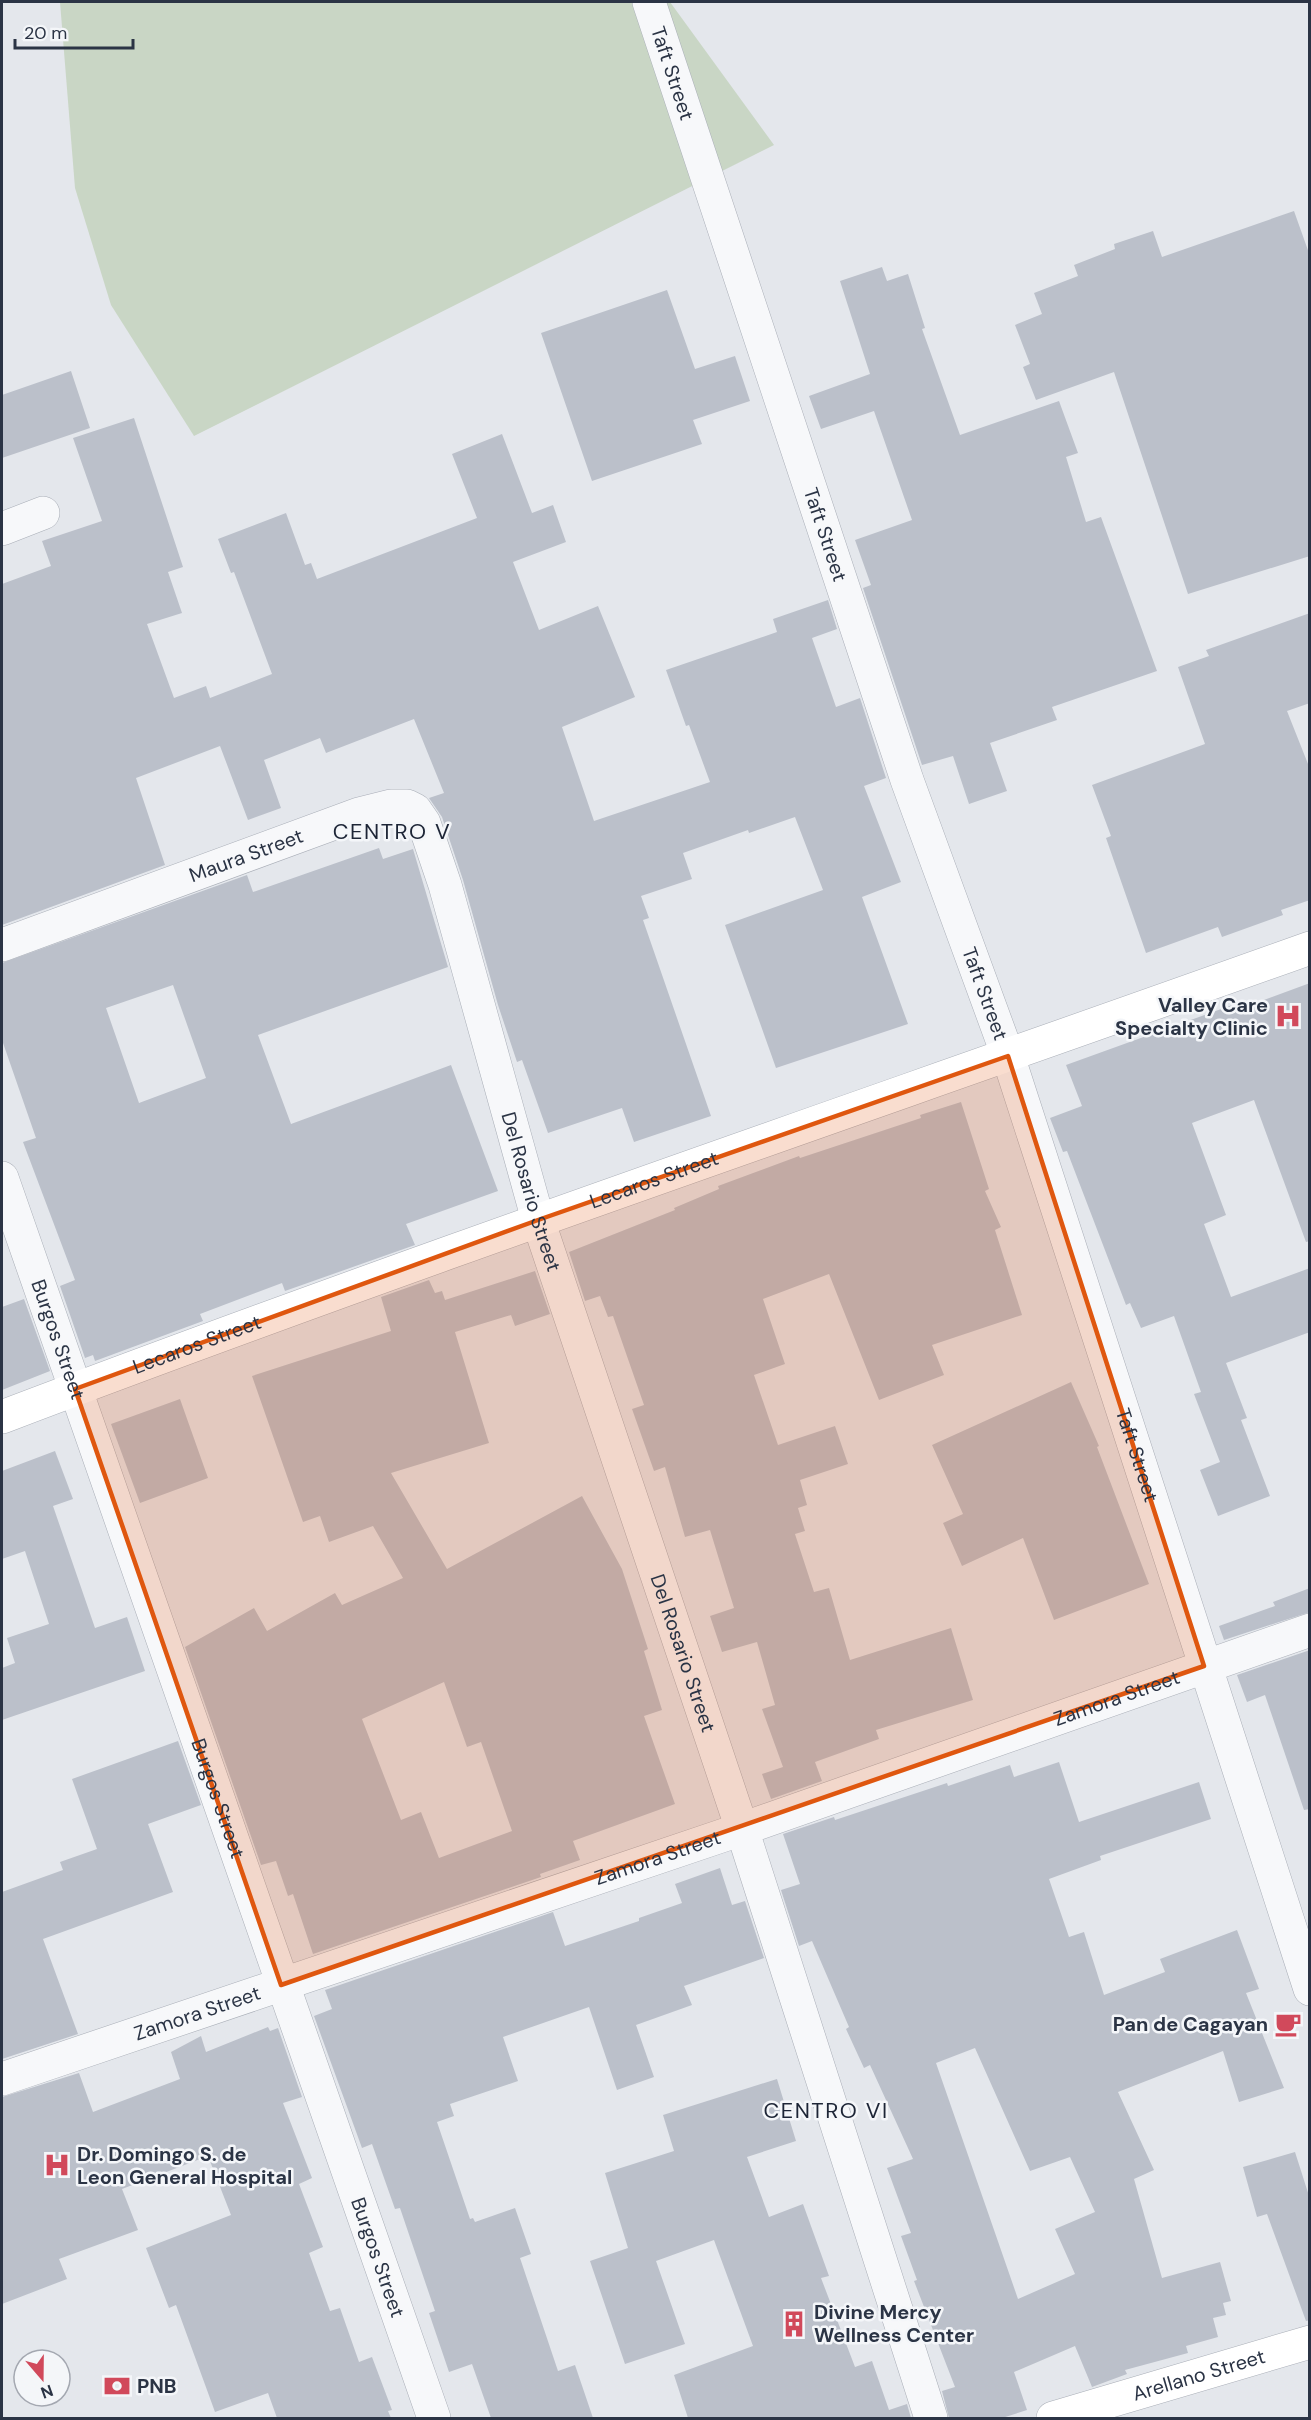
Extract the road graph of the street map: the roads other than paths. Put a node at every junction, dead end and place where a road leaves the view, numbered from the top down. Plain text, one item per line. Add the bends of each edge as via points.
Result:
1 (648, 2) edge
2 (43, 513) dead end
3 (2, 529) edge
4 (445, 885) joint
5 (2, 945) edge
6 (1310, 948) edge
7 (1008, 1056) junction
8 (2, 1178) edge
9 (538, 1220) junction
10 (75, 1389) junction
11 (2, 1418) edge
12 (1310, 1630) edge
13 (1204, 1666) junction
14 (742, 1829) junction
15 (281, 1985) junction
16 (1310, 1989) edge
17 (2, 2079) edge
18 (1310, 2342) edge
19 (434, 2418) edge
20 (931, 2418) edge
21 (1053, 2418) edge

1 - 7 street, Taft Street via 907,780
2 - 3 street
4 - 5 street, Maura Street via 424,823 415,810 391,806 359,814
4 - 9 street, Del Rosario Street
6 - 7 street, Lecaros Street
7 - 9 street, Lecaros Street
7 - 13 street, Taft Street
8 - 10 street, Burgos Street
9 - 10 street, Lecaros Street
9 - 14 street, Del Rosario Street
10 - 11 street, Lecaros Street
10 - 15 street, Burgos Street
12 - 13 street, Zamora Street
13 - 14 street, Zamora Street
13 - 16 street, Taft Street
14 - 15 street, Zamora Street
14 - 20 street, Del Rosario Street
15 - 17 street, Zamora Street
15 - 19 street, Burgos Street
18 - 21 street, Arellano Street

